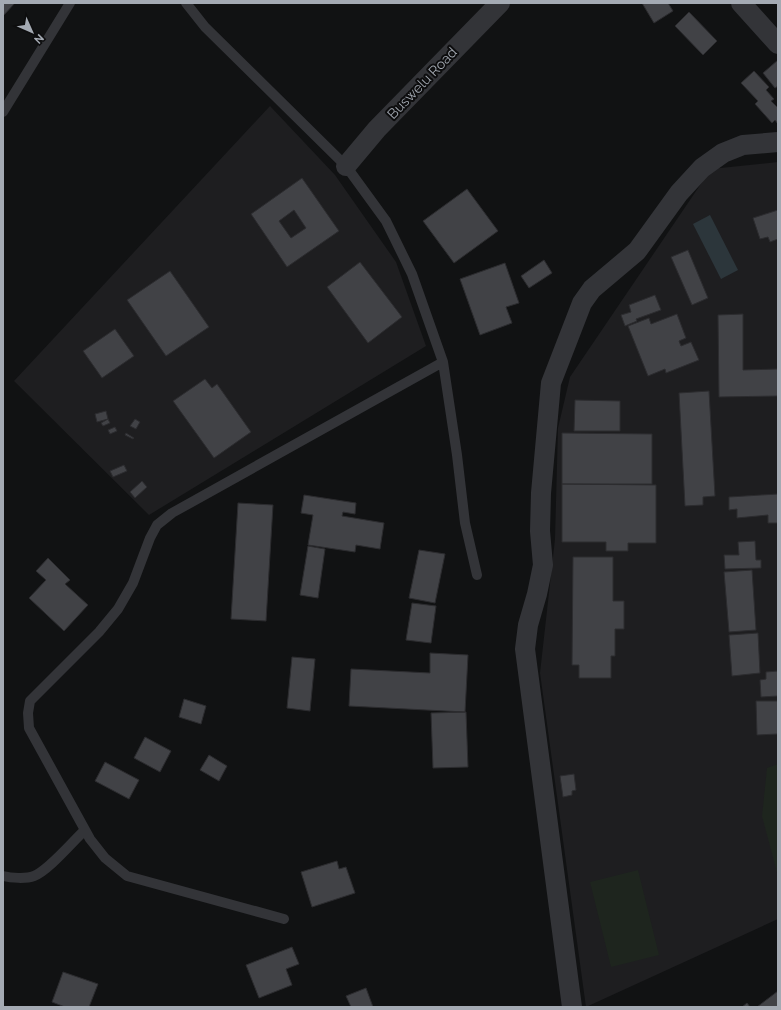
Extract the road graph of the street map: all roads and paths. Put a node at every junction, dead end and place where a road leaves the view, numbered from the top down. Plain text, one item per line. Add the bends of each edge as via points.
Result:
1 (70, 3) edge
2 (186, 3) edge
3 (500, 3) edge
4 (741, 3) edge
5 (778, 44) edge
6 (3, 112) edge
7 (778, 142) edge
8 (346, 166) junction
9 (443, 362) junction
10 (477, 575) dead end
11 (85, 830) junction
12 (3, 876) edge
13 (284, 919) dead end
14 (572, 1007) edge

1 - 6 lane
2 - 8 lane via 205,27
3 - 8 street, Buswelu Road via 377,129
4 - 5 street
7 - 14 street via 743,145 723,153 702,168 679,193 637,251 592,289 582,303 551,383 541,493 540,531 543,565 528,625 525,649
8 - 9 lane via 393,235 412,274
9 - 10 lane via 465,523
9 - 11 lane via 172,514 157,525 133,583 118,609 99,632 30,701 29,728
11 - 12 lane via 33,877
11 - 13 lane via 105,858 127,876

